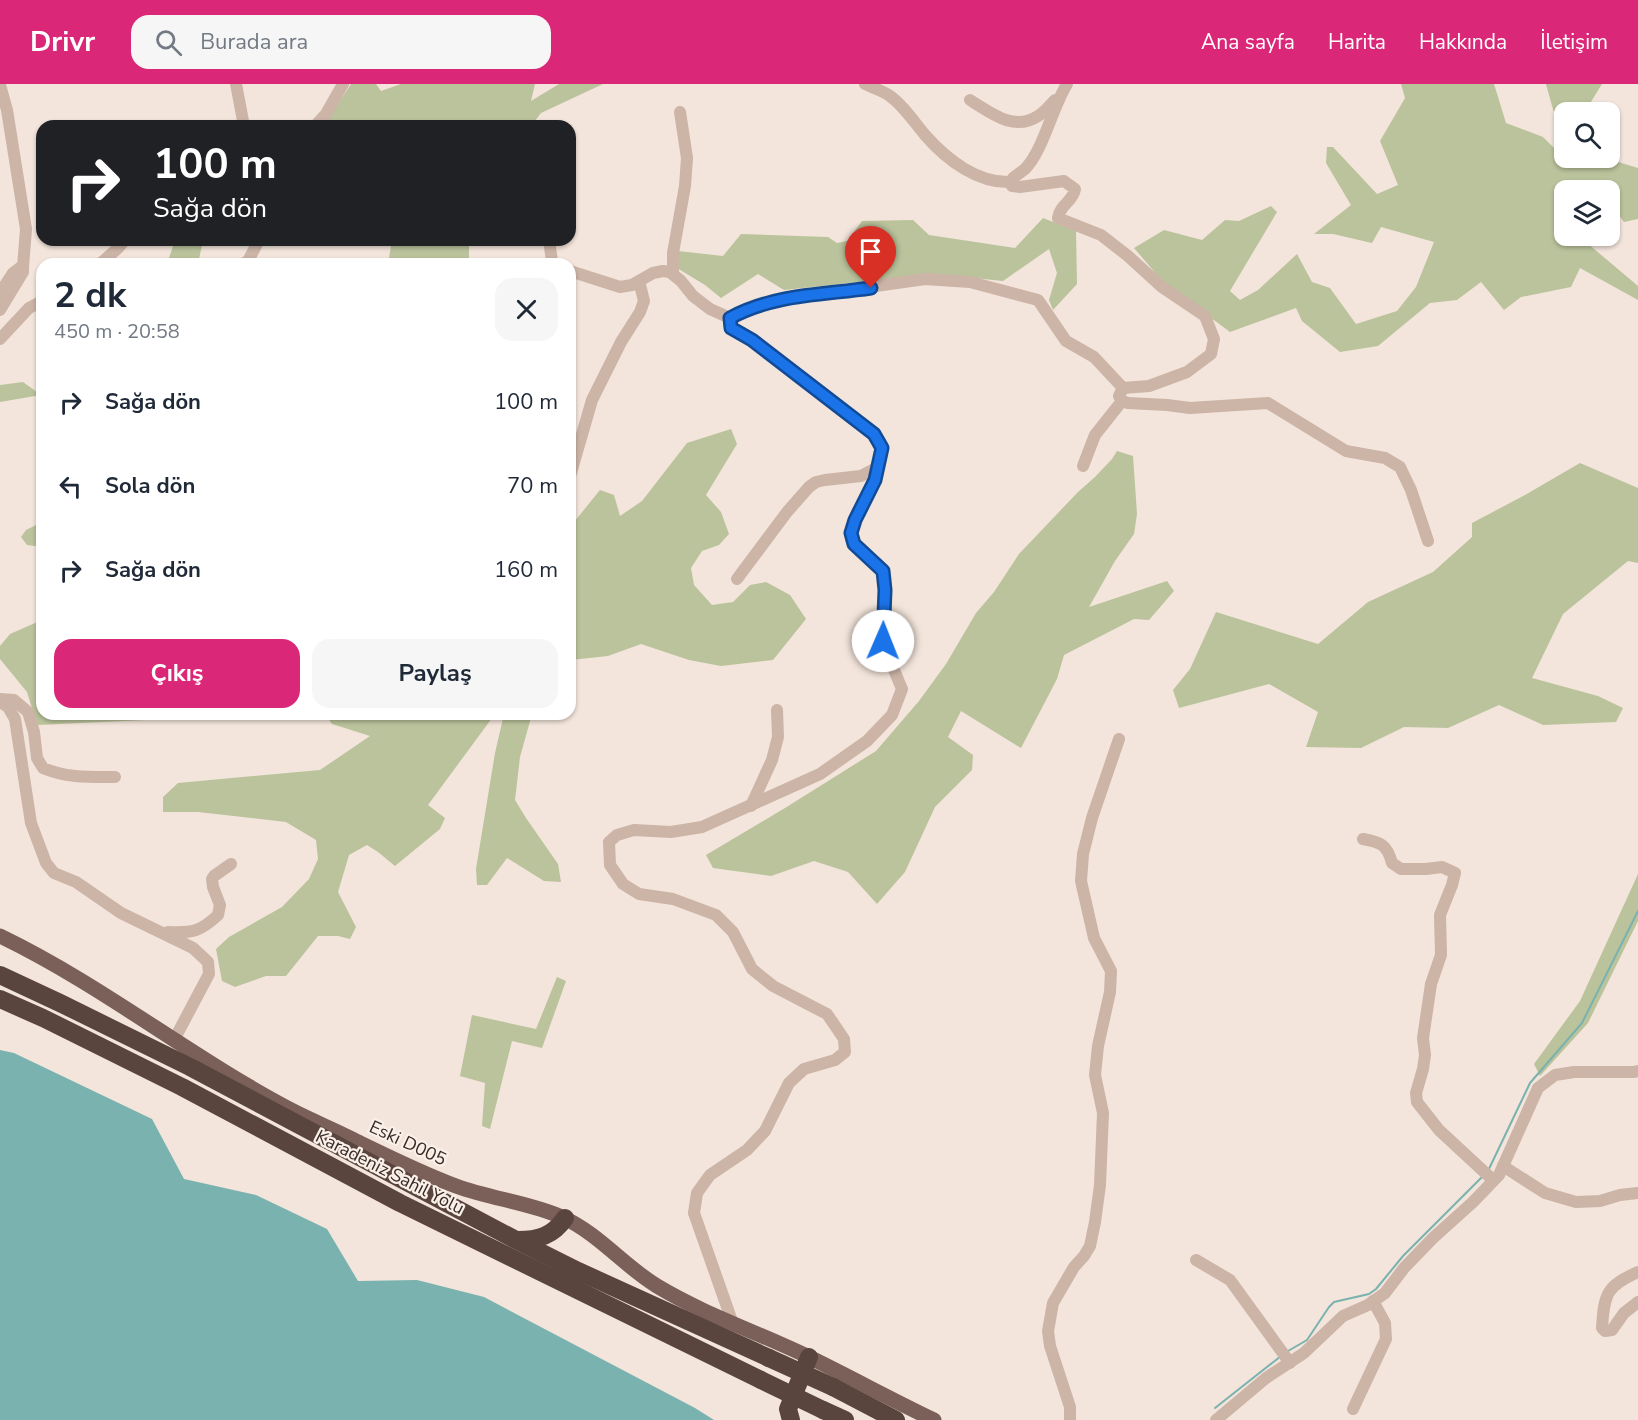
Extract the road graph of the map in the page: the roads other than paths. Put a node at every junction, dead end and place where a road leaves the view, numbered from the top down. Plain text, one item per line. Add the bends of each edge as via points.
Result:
1 (236, 84) edge
2 (343, 84) edge
3 (865, 84) edge
4 (0, 85) edge
5 (1064, 89) edge
6 (970, 100) dead end
7 (680, 112) dead end
8 (243, 120) edge
9 (327, 120) edge
10 (1012, 182) junction
11 (120, 246) edge
12 (111, 258) edge
13 (23, 267) junction
14 (576, 273) edge
15 (673, 274) junction
16 (639, 281) junction
17 (0, 292) edge
18 (36, 304) edge
19 (0, 310) edge
20 (730, 318) junction
21 (0, 339) edge
22 (1122, 394) junction
23 (576, 455) edge
24 (1083, 466) dead end
25 (878, 467) junction
26 (1428, 541) dead end
27 (737, 579) dead end
28 (0, 700) edge
29 (777, 710) dead end
30 (1119, 739) dead end
31 (115, 777) dead end
32 (751, 806) junction
33 (1363, 839) dead end
34 (231, 864) dead end
35 (161, 932) junction
36 (0, 936) edge
37 (0, 975) edge
38 (0, 999) edge
39 (174, 1040) junction
40 (1638, 1071) edge
41 (1503, 1166) junction
42 (1493, 1180) junction
43 (1638, 1193) edge
44 (563, 1220) junction
45 (516, 1240) junction
46 (1196, 1260) dead end
47 (578, 1271) junction
48 (1638, 1272) edge
49 (1373, 1301) junction
50 (1638, 1302) edge
51 (734, 1324) junction
52 (809, 1357) junction
53 (1290, 1363) junction
54 (1353, 1409) dead end
55 (791, 1420) edge
56 (845, 1420) edge
57 (896, 1420) edge
58 (934, 1420) edge
59 (1070, 1420) edge
60 (1216, 1420) edge

1 - 8 street
2 - 9 street
3 - 10 street via 890,96 948,158 971,173 999,183
4 - 13 street via 26,229
5 - 6 street via 1040,116 1014,123
5 - 10 street via 1038,150
7 - 15 street via 687,159
10 - 22 street via 1012,186 1020,187 1064,181 1075,189 1059,210 1058,218 1101,235 1205,316 1214,339 1211,354 1187,372
11 - 12 street
13 - 17 street via 13,273
13 - 19 street
14 - 16 street via 620,287
15 - 16 street via 653,273
15 - 20 street via 702,303
16 - 23 street via 644,300 640,312 592,400
18 - 21 street
20 - 22 street via 777,300 925,279 970,282 1038,300 1066,341 1094,357
20 - 25 street via 731,328 874,434 882,448
22 - 24 street via 1095,435
22 - 26 street via 1128,403 1190,408 1268,403 1346,451 1385,458 1400,467
25 - 27 street via 861,476 825,480 808,487
25 - 32 street via 851,533 854,544 883,571 883,641 902,689 892,715 867,741 820,774
28 - 31 street via 14,700 28,712 37,758 43,768 75,777
28 - 35 street via 15,719 31,823 46,863 54,873
29 - 32 street via 778,737 772,760
30 - 59 street via 1092,818 1081,881 1094,938 1111,971 1095,1075 1103,1113 1100,1185 1090,1246 1053,1303 1048,1331 1071,1407
32 - 51 street via 702,827 671,832 634,830 609,842 610,865 623,884 639,894 673,898 716,915 733,932 752,969 773,986 827,1014 844,1039 845,1052 835,1060 804,1069 789,1083 765,1131 747,1149 710,1174 697,1192 694,1213
33 - 42 street via 1386,846 1392,863 1401,869 1442,867 1455,873 1440,915 1441,955 1429,994 1417,1102 1439,1130
34 - 35 street via 212,879 220,905 218,915 188,933
35 - 39 street via 193,948 208,962 209,974
36 - 39 main road, Eski D005 via 113,1000
37 - 45 highway, Karadeniz Sahil Yolu via 190,1067
38 - 56 highway, Karadeniz Sahil Yolu, bridge via 182,1087 400,1203
39 - 44 main road, Eski D005 via 297,1113 382,1154 456,1186 539,1208
40 - 41 street via 1555,1075 1538,1088
41 - 42 street
41 - 43 street via 1545,1193 1576,1202
42 - 49 street
44 - 45 highway via 538,1239
44 - 47 highway via 562,1250
44 - 51 main road, Eski D005 via 600,1240 657,1286
45 - 47 highway, Karadeniz Sahil Yolu
46 - 53 street via 1230,1280
47 - 57 highway, Karadeniz Sahil Yolu, bridge
48 - 50 street via 1609,1289 1602,1328 1612,1330 1624,1312
49 - 53 street via 1343,1316
49 - 54 street via 1385,1323 1386,1339
51 - 52 main road, Eski D005
52 - 55 highway via 788,1409
52 - 58 main road, Eski D005
53 - 60 street

